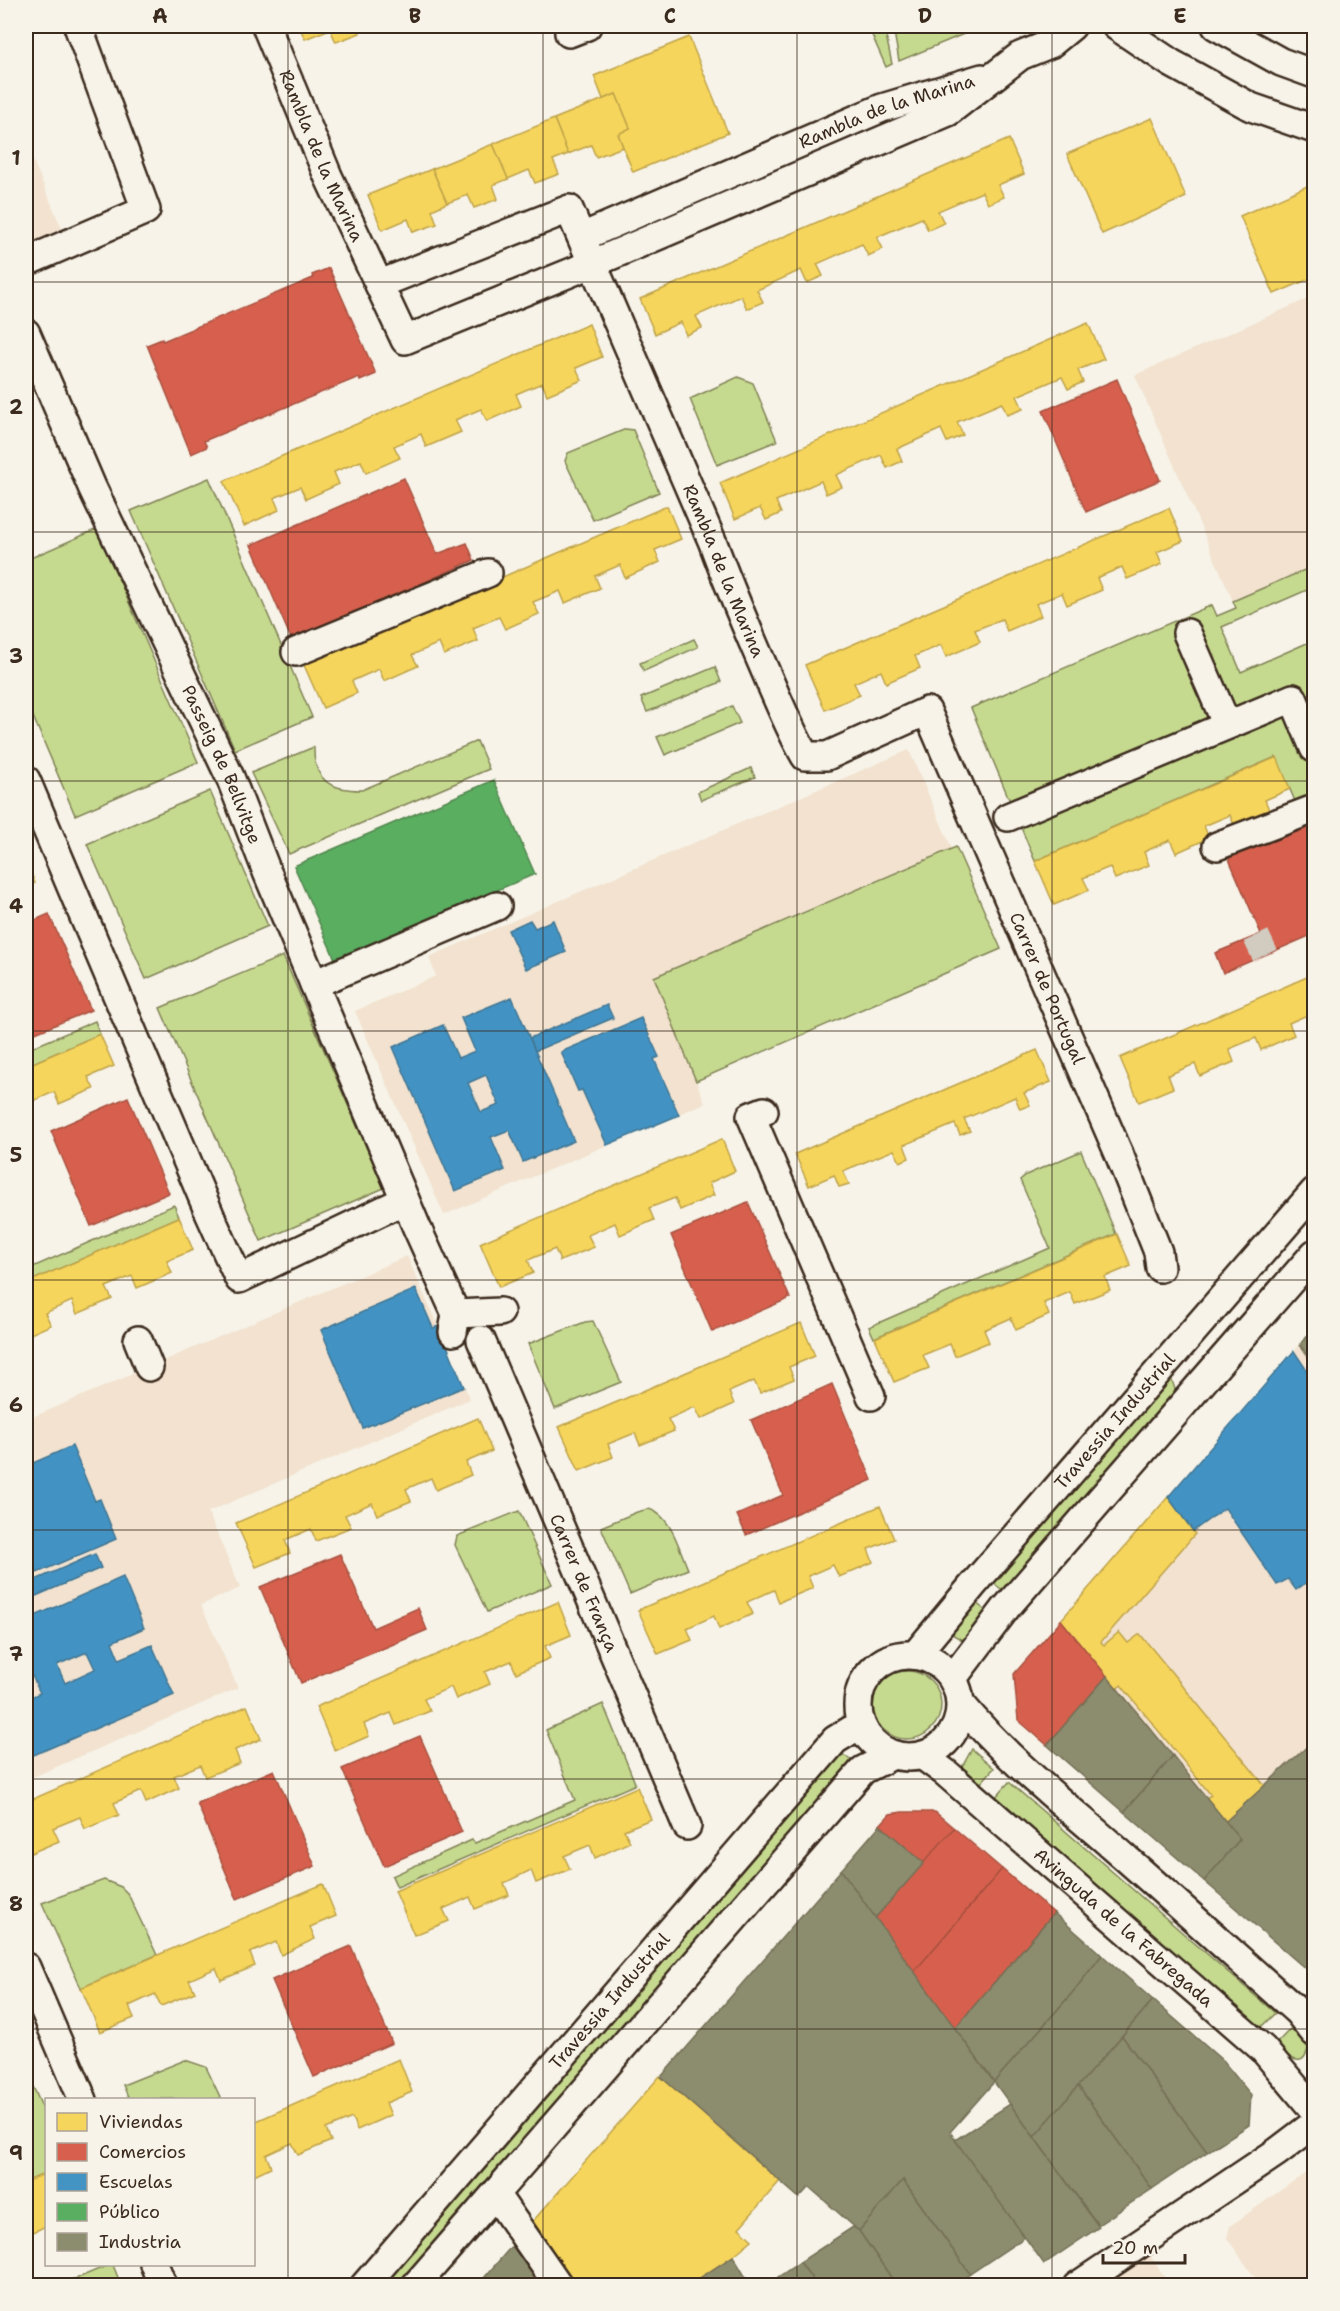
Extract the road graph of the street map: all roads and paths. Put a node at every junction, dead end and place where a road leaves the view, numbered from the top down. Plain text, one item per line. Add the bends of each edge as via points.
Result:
1 (78, 26) edge
2 (266, 26) edge
3 (1072, 26) edge
4 (1116, 26) edge
5 (1216, 26) edge
6 (1314, 74) edge
7 (994, 75) junction
8 (1314, 129) edge
9 (582, 237) junction
10 (26, 261) edge
11 (594, 263) junction
12 (380, 284) junction
13 (26, 333) edge
14 (488, 573) dead end
15 (1187, 633) dead end
16 (296, 652) dead end
17 (1304, 693) edge
18 (927, 711) joint
19 (1227, 725) junction
20 (1314, 748) edge
21 (26, 780) edge
22 (1314, 809) edge
23 (1008, 817) dead end
24 (1217, 846) dead end
25 (497, 906) dead end
26 (314, 984) junction
27 (754, 1110) dead end
28 (1314, 1192) edge
29 (405, 1200) junction
30 (1314, 1254) edge
31 (1160, 1268) dead end
32 (500, 1312) dead end
33 (138, 1340) dead end
34 (481, 1340) dead end
35 (149, 1366) dead end
36 (870, 1396) dead end
37 (916, 1654) junction
38 (953, 1678) junction
39 (961, 1704) junction
40 (861, 1724) junction
41 (893, 1755) junction
42 (923, 1756) junction
43 (687, 1826) dead end
44 (26, 1967) edge
45 (1314, 2032) edge
46 (82, 2098) edge
47 (1314, 2110) edge
48 (1314, 2124) edge
49 (495, 2194) junction
50 (154, 2266) edge
51 (163, 2286) edge
52 (364, 2286) edge
53 (416, 2286) edge
54 (559, 2286) edge
55 (1077, 2286) edge

1 - 10 street via 146,210
2 - 12 street, Rambla de la Marina via 328,176
3 - 7 street, Rambla de la Marina via 1050,44 1020,56
4 - 8 street via 1171,63 1251,107
5 - 6 street via 1281,62
7 - 9 street, Rambla de la Marina via 882,108
7 - 11 street, Rambla de la Marina via 948,112
9 - 11 street, Rambla de la Marina
9 - 12 street, Rambla de la Marina via 569,209
11 - 12 street, Rambla de la Marina via 405,340
11 - 18 street, Rambla de la Marina via 770,683 806,756 827,756
13 - 26 street, Passeig de Bellvitge via 92,487 230,777
14 - 16 street
15 - 19 street
17 - 19 street
17 - 20 street
18 - 31 street, Carrer de Portugal via 1119,1154 1158,1252
19 - 23 street
21 - 29 street via 239,1279
22 - 24 street
25 - 26 street
26 - 29 street, Passeig de Bellvitge
27 - 36 street
28 - 37 street, Travessia Industrial
29 - 32 street, Passeig de Bellvitge via 454,1323
30 - 38 street via 1006,1608
33 - 35 street
34 - 43 street, Carrer de França
37 - 38 street via 939,1664
37 - 40 street via 885,1660 871,1672 861,1688 857,1706
38 - 39 street
39 - 42 street via 956,1729 943,1746
39 - 45 street via 1014,1762 1298,2012
40 - 41 street via 873,1743
40 - 52 street, Travessia Industrial via 835,1740
41 - 42 street
41 - 49 street via 863,1770
42 - 47 street, Avinguda de la Fabregada via 1263,2049
44 - 46 street
48 - 55 street
49 - 53 street
49 - 54 street
50 - 51 street

